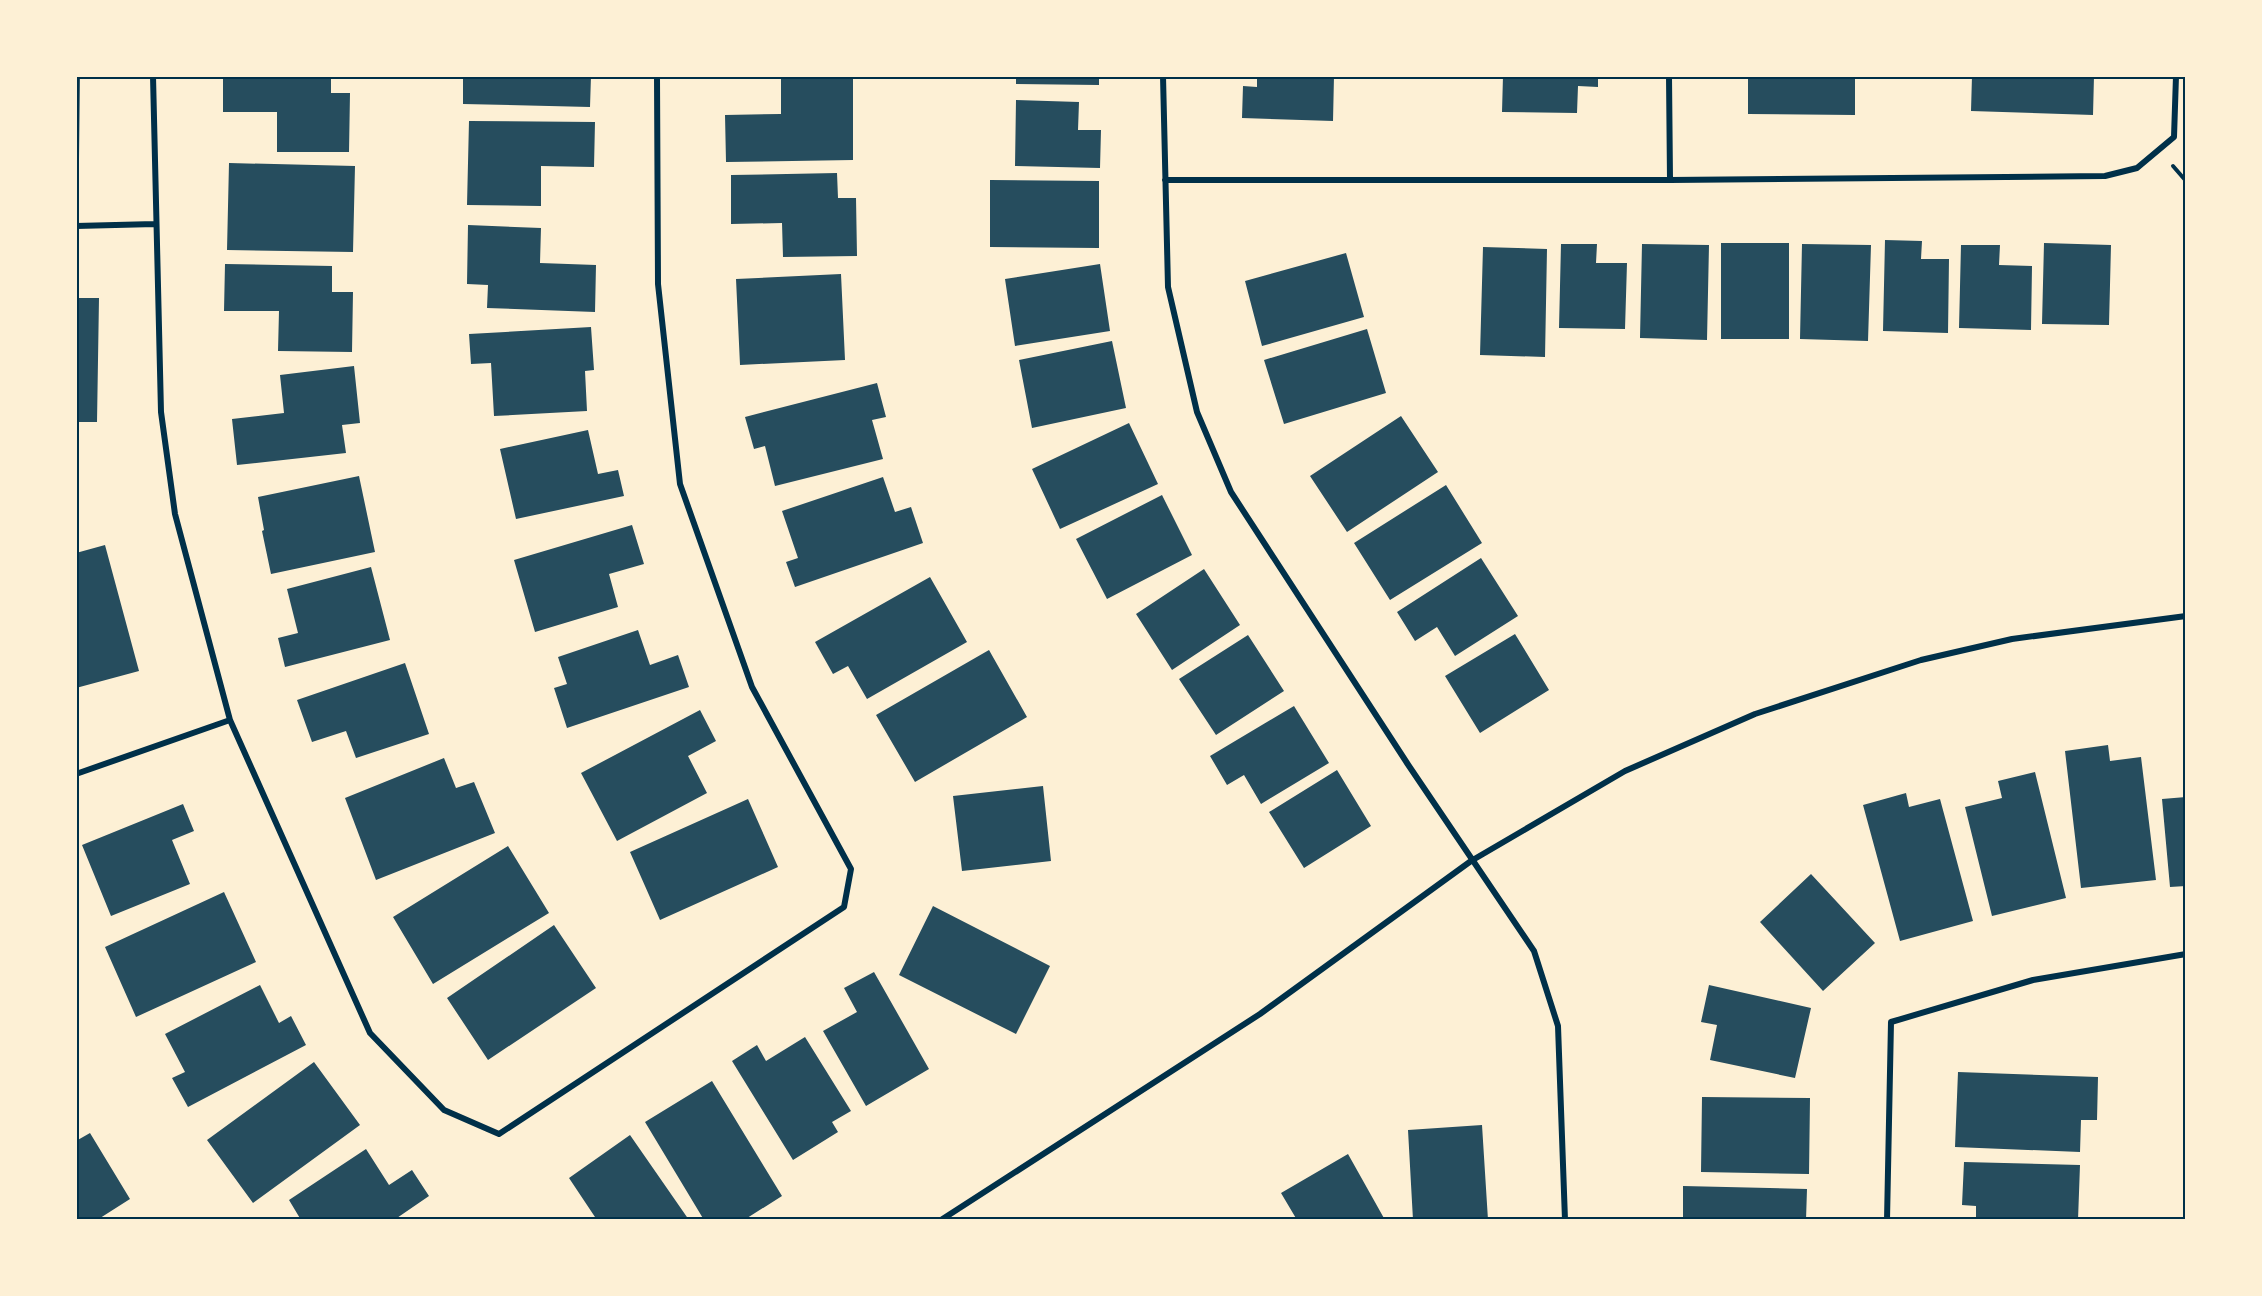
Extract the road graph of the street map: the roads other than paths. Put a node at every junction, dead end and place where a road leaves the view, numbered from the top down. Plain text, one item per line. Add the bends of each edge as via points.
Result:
1 (153, 76) edge
2 (657, 76) edge
3 (1163, 76) edge
4 (1669, 76) edge
5 (2176, 76) edge
6 (1165, 180) junction
7 (1670, 180) junction
8 (155, 224) junction
9 (76, 226) edge
10 (2186, 616) edge
11 (230, 720) junction
12 (76, 774) edge
13 (1471, 861) junction
14 (2186, 954) edge
15 (941, 1220) edge
16 (1566, 1220) edge
17 (1887, 1220) edge

1 - 8 street
2 - 11 street via 658,284 680,484 752,687 851,869 844,907 499,1134 444,1110 370,1033
3 - 6 street
4 - 7 street
5 - 7 street via 2174,137 2137,168 2105,176
6 - 7 street
6 - 13 street via 1168,287 1197,412 1231,492
8 - 9 street
8 - 11 street via 161,412 175,514
10 - 13 street via 1989,644 1921,660 1755,714 1625,771
11 - 12 street
13 - 15 street via 1260,1014
13 - 16 street via 1534,951 1558,1026
14 - 17 street via 2033,980 1891,1022

